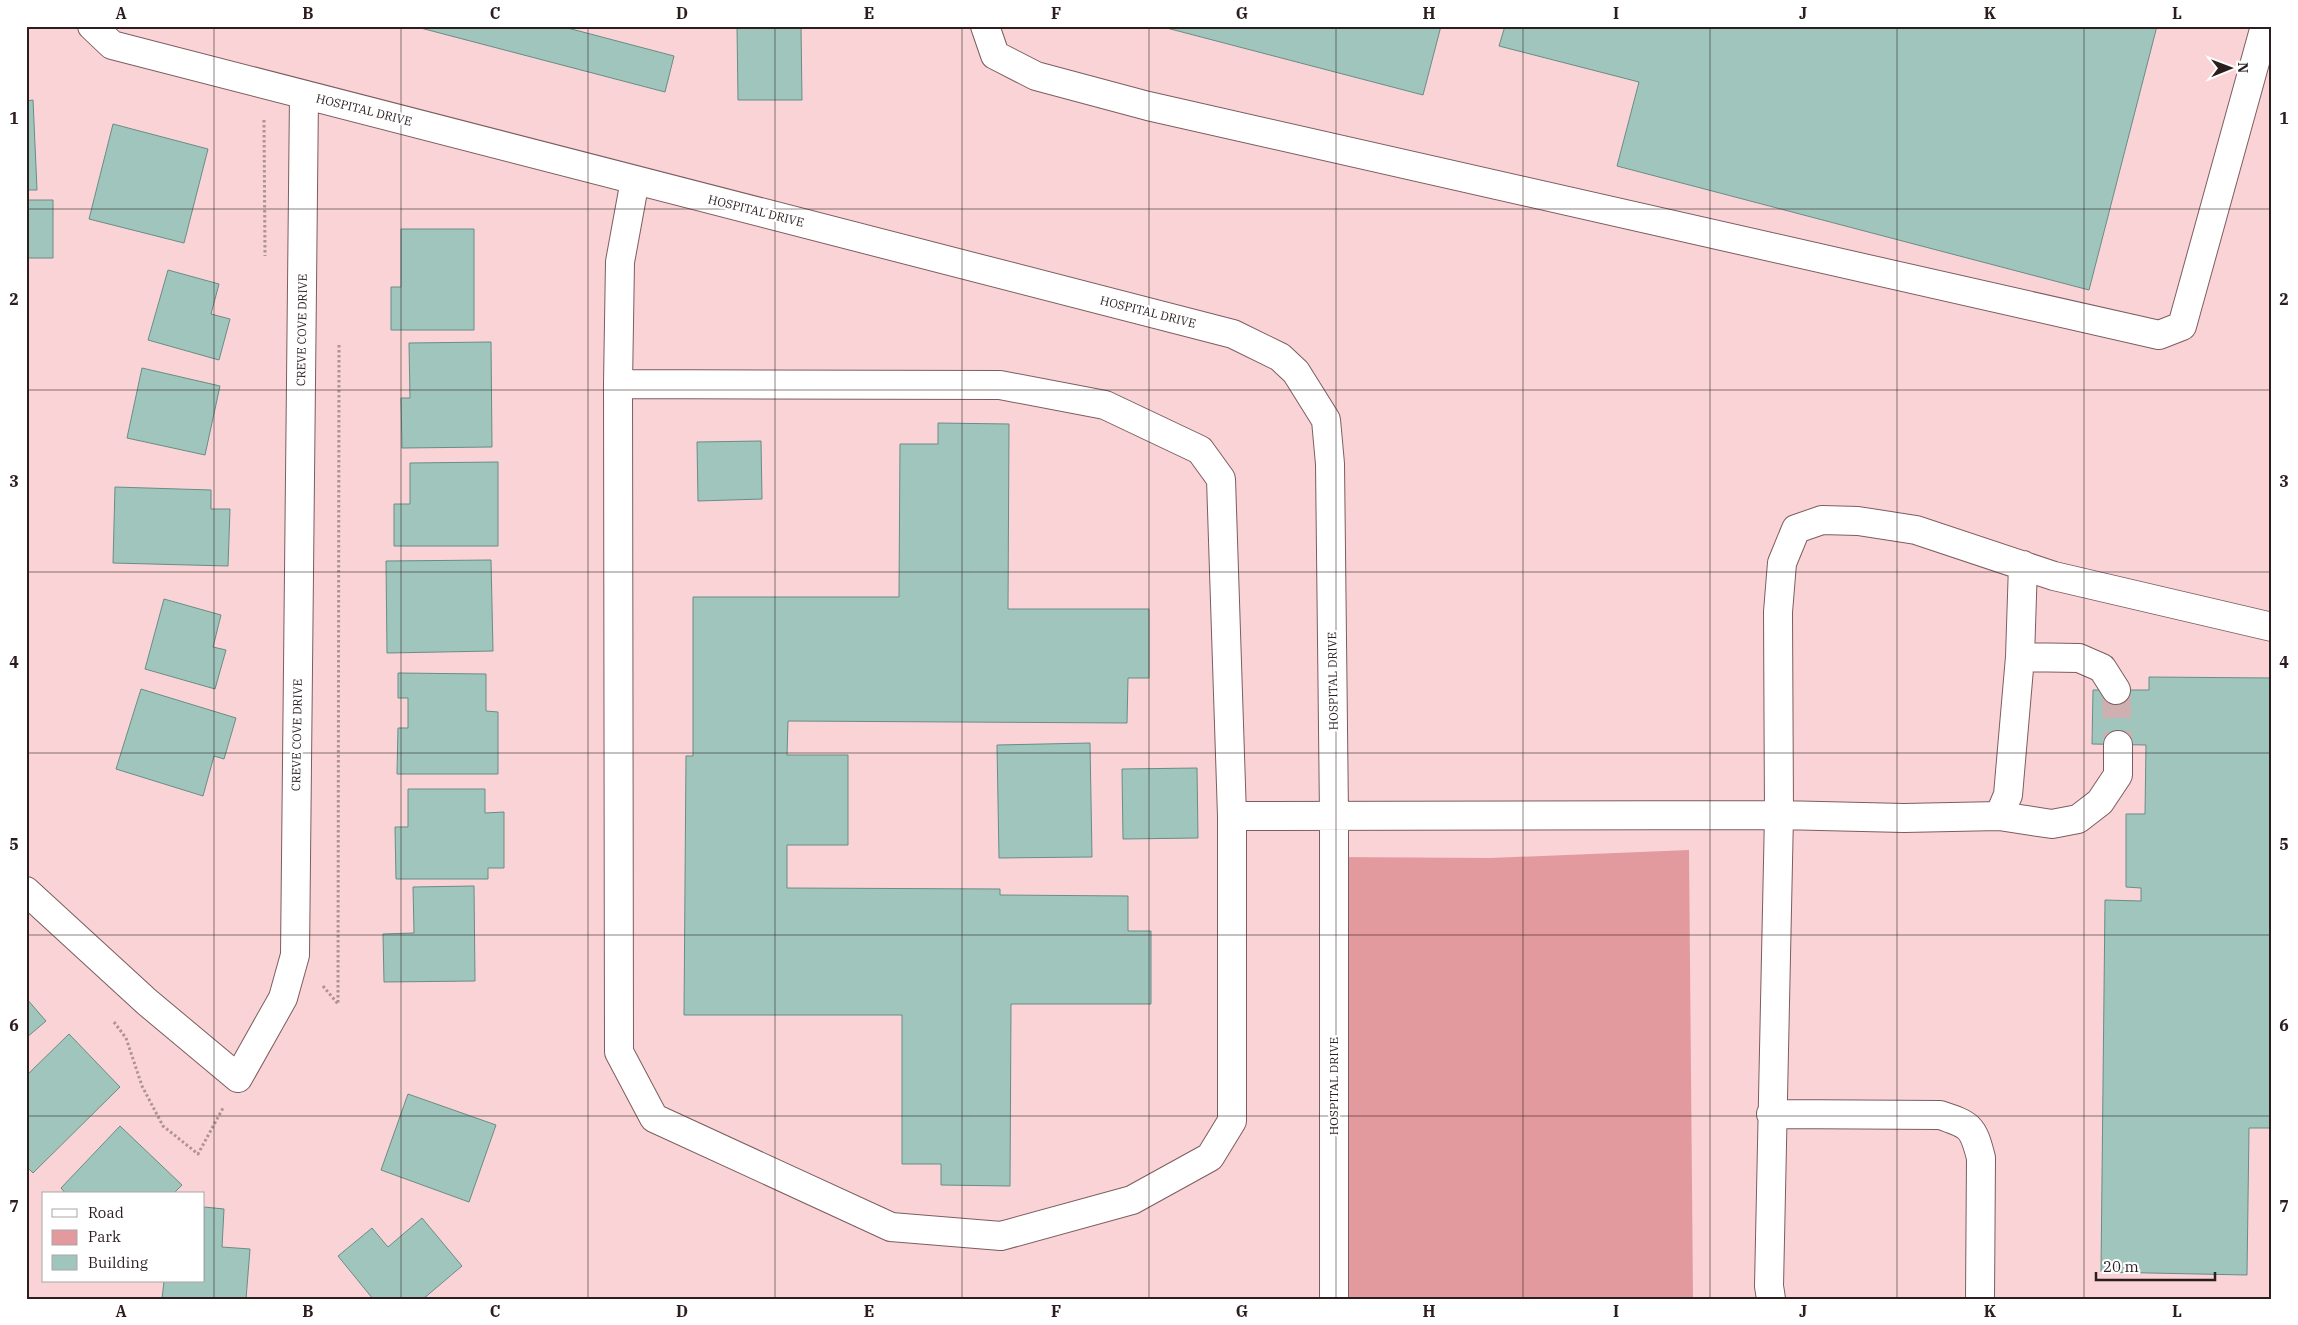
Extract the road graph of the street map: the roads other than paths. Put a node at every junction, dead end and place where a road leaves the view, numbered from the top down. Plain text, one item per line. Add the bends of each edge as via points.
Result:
1 (92, 26) edge
2 (985, 26) edge
3 (2265, 26) edge
4 (304, 95) junction
5 (635, 180) junction
6 (618, 384) junction
7 (2023, 565) junction
8 (2272, 627) edge
9 (2020, 657) junction
10 (2116, 690) tunnel mouth
11 (2118, 745) tunnel mouth
12 (1334, 815) junction
13 (1779, 815) junction
14 (1232, 816) junction
15 (1999, 816) junction
16 (26, 891) edge
17 (1771, 1114) junction
18 (1334, 1299) edge
19 (1771, 1299) edge
20 (1980, 1299) edge

1 - 4 street, HOSPITAL DRIVE via 112,45
2 - 3 street via 995,55 1036,76 1148,106 2159,335 2182,326
4 - 5 street, HOSPITAL DRIVE
4 - 16 street, CREVE COVE DRIVE via 295,955 283,998 238,1078 147,1002
5 - 6 street via 620,262
5 - 12 street, HOSPITAL DRIVE via 1234,334 1280,357 1296,372 1326,420
6 - 14 street via 1000,385 1104,406 1200,450 1221,479
6 - 14 street via 619,1052 654,1118 891,1227 1001,1236 1132,1200 1210,1157 1232,1121
7 - 8 street via 2054,576
7 - 9 street
7 - 13 street via 1916,530 1858,521 1822,520 1796,529 1782,563 1778,612
9 - 10 street via 2079,658 2102,668
9 - 15 street via 2008,794
11 - 15 street via 2118,776 2100,802 2078,819 2052,824
12 - 13 street
12 - 14 street
12 - 18 street, HOSPITAL DRIVE
13 - 15 street
13 - 17 street
17 - 19 street
17 - 20 street via 1940,1116 1964,1123 1975,1135 1981,1158

